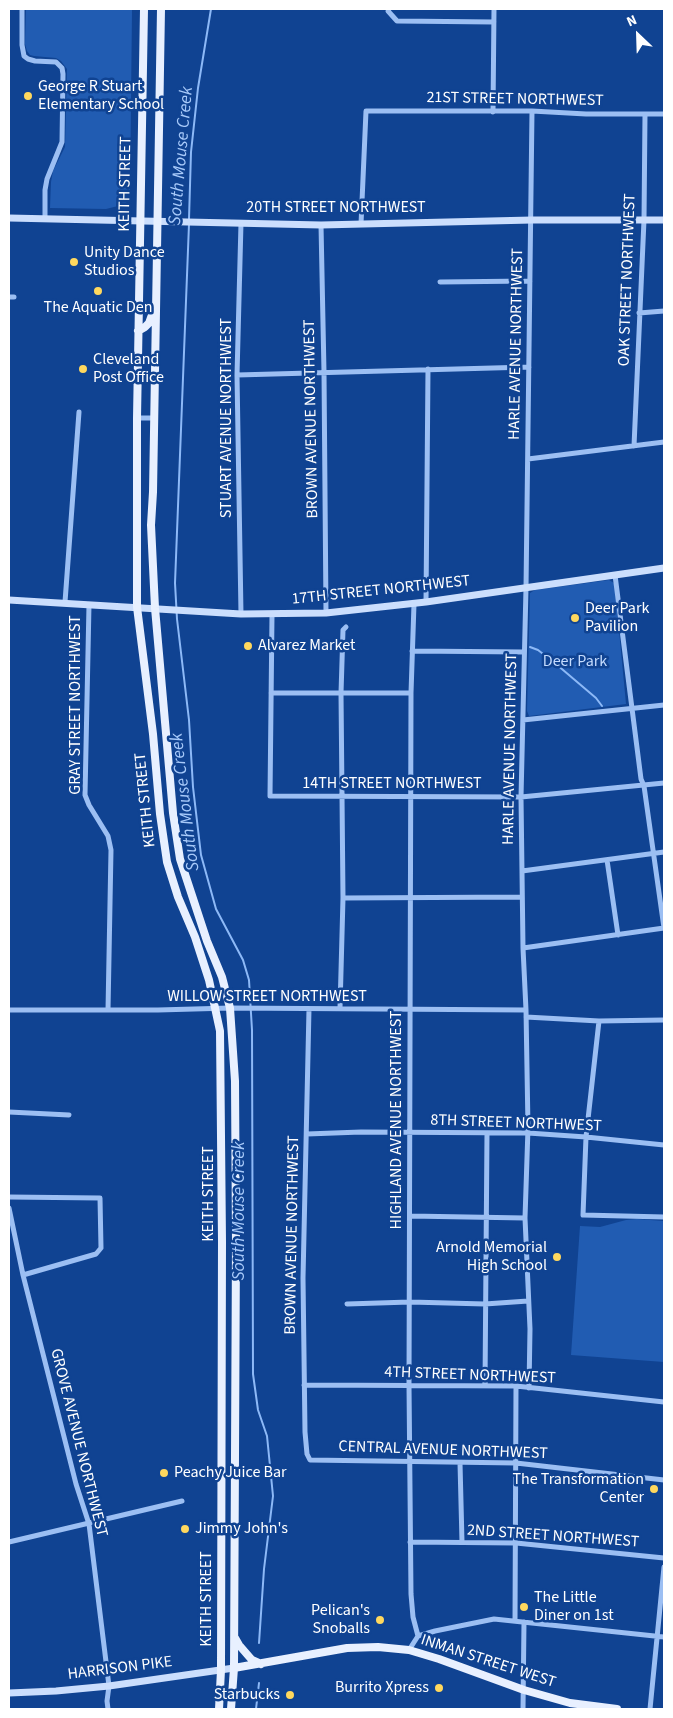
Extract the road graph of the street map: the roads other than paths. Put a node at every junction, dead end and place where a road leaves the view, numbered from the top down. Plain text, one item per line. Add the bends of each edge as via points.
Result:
1 (22, 9) edge
2 (144, 9) edge
3 (161, 9) edge
4 (388, 9) edge
5 (494, 9) edge
6 (494, 22) junction
7 (532, 111) junction
8 (492, 112) junction
9 (664, 114) edge
10 (645, 115) junction
11 (9, 218) edge
12 (45, 219) junction
13 (139, 220) junction
14 (157, 220) junction
15 (532, 220) junction
16 (644, 220) junction
17 (664, 220) edge
18 (241, 223) junction
19 (362, 224) junction
20 (321, 225) junction
21 (440, 282) dead end
22 (530, 282) junction
23 (156, 303) junction
24 (664, 311) edge
25 (639, 312) junction
26 (138, 331) junction
27 (529, 367) junction
28 (428, 369) junction
29 (324, 372) junction
30 (237, 375) junction
31 (79, 412) dead end
32 (137, 418) junction
33 (154, 418) junction
34 (664, 442) edge
35 (634, 446) junction
36 (528, 459) junction
37 (151, 522) junction
38 (136, 543) junction
39 (664, 568) edge
40 (615, 575) junction
41 (526, 588) junction
42 (9, 600) edge
43 (65, 602) junction
44 (426, 602) junction
45 (414, 604) junction
46 (89, 605) junction
47 (137, 607) junction
48 (155, 608) junction
49 (326, 613) junction
50 (241, 614) junction
51 (272, 614) junction
52 (346, 627) dead end
53 (412, 651) junction
54 (524, 652) junction
55 (271, 693) junction
56 (341, 693) junction
57 (411, 693) junction
58 (664, 705) edge
59 (633, 709) junction
60 (523, 720) junction
61 (664, 784) edge
62 (644, 786) junction
63 (343, 797) junction
64 (411, 797) junction
65 (521, 797) junction
66 (173, 813) junction
67 (160, 814) junction
68 (664, 852) edge
69 (653, 854) junction
70 (607, 860) junction
71 (522, 872) junction
72 (410, 897) junction
73 (522, 897) junction
74 (343, 898) junction
75 (664, 928) edge
76 (618, 935) junction
77 (522, 948) junction
78 (230, 1008) junction
79 (340, 1008) junction
80 (410, 1008) junction
81 (215, 1009) junction
82 (9, 1010) edge
83 (108, 1010) junction
84 (309, 1010) junction
85 (526, 1010) junction
86 (526, 1017) junction
87 (664, 1020) edge
88 (599, 1021) junction
89 (9, 1112) edge
90 (69, 1116) dead end
91 (410, 1133) junction
92 (487, 1133) junction
93 (307, 1134) junction
94 (528, 1134) junction
95 (586, 1137) junction
96 (664, 1145) edge
97 (9, 1197) edge
98 (9, 1208) edge
99 (410, 1216) junction
100 (485, 1217) junction
101 (664, 1217) edge
102 (526, 1218) junction
103 (222, 1242) junction
104 (236, 1242) junction
105 (23, 1275) junction
106 (528, 1301) junction
107 (410, 1302) junction
108 (347, 1304) dead end
109 (485, 1304) junction
110 (304, 1385) junction
111 (409, 1385) junction
112 (485, 1386) junction
113 (516, 1386) junction
114 (528, 1388) junction
115 (664, 1402) edge
116 (310, 1460) joint
117 (410, 1462) junction
118 (460, 1463) junction
119 (516, 1463) junction
120 (222, 1472) junction
121 (234, 1472) junction
122 (664, 1480) edge
123 (182, 1502) dead end
124 (89, 1524) junction
125 (9, 1542) edge
126 (410, 1542) junction
127 (462, 1542) junction
128 (516, 1543) junction
129 (664, 1558) edge
130 (664, 1567) edge
131 (515, 1621) junction
132 (524, 1622) junction
133 (234, 1635) junction
134 (418, 1636) junction
135 (657, 1636) junction
136 (664, 1637) edge
137 (409, 1650) junction
138 (261, 1664) junction
139 (234, 1668) junction
140 (222, 1670) junction
141 (109, 1686) junction
142 (524, 1690) junction
143 (9, 1693) edge
144 (108, 1709) edge
145 (219, 1709) edge
146 (231, 1709) edge
147 (523, 1709) edge
148 (617, 1709) edge
149 (650, 1709) edge

1 - 12 street via 24,56 35,61 56,62 63,74 62,142 47,179
2 - 13 main road, KEITH STREET
3 - 14 main road, KEITH STREET
4 - 6 street via 397,21
5 - 6 street
6 - 8 street
7 - 8 street, 21ST STREET NORTHWEST
7 - 10 street, 21ST STREET NORTHWEST
7 - 15 street, HARLE AVENUE NORTHWEST
8 - 19 street, 21ST STREET NORTHWEST via 366,111
9 - 10 street, 21ST STREET NORTHWEST
10 - 16 street, OAK STREET NORTHWEST
11 - 12 street, 20TH STREET NORTHWEST
12 - 13 street, 20TH STREET NORTHWEST
13 - 14 street, 20TH STREET NORTHWEST
13 - 26 main road, KEITH STREET
14 - 18 street, 20TH STREET NORTHWEST
14 - 23 main road, KEITH STREET
15 - 16 street, 20TH STREET NORTHWEST
15 - 19 street, 20TH STREET NORTHWEST
15 - 22 street, HARLE AVENUE NORTHWEST
16 - 17 street, 20TH STREET NORTHWEST
16 - 25 street, OAK STREET NORTHWEST
18 - 20 street, 20TH STREET NORTHWEST
18 - 30 street, STUART AVENUE NORTHWEST
19 - 20 street, 20TH STREET NORTHWEST
20 - 29 street, BROWN AVENUE NORTHWEST
21 - 22 street
22 - 27 street, HARLE AVENUE NORTHWEST
23 - 26 main road via 149,323
23 - 33 main road, KEITH STREET
24 - 25 street
25 - 35 street, OAK STREET NORTHWEST
26 - 32 main road, KEITH STREET
27 - 28 street
27 - 36 street, HARLE AVENUE NORTHWEST
28 - 29 street
28 - 44 street
29 - 30 street
29 - 49 street, BROWN AVENUE NORTHWEST
30 - 50 street, STUART AVENUE NORTHWEST
31 - 43 street
32 - 33 street
32 - 38 main road, KEITH STREET
33 - 37 main road, KEITH STREET
34 - 35 street
35 - 36 street
36 - 41 street, HARLE AVENUE NORTHWEST
37 - 38 main road
37 - 48 main road, KEITH STREET
38 - 47 main road, KEITH STREET
39 - 40 street, 17TH STREET NORTHWEST
40 - 41 street, 17TH STREET NORTHWEST
40 - 59 street
41 - 44 street, 17TH STREET NORTHWEST
41 - 54 street, HARLE AVENUE NORTHWEST
42 - 43 street, 17TH STREET NORTHWEST
43 - 46 street, 17TH STREET NORTHWEST
44 - 45 street, 17TH STREET NORTHWEST
45 - 49 street, 17TH STREET NORTHWEST
45 - 53 street, HIGHLAND AVENUE NORTHWEST
46 - 47 street, 17TH STREET NORTHWEST
46 - 83 street, GRAY STREET NORTHWEST via 85,795 108,836 111,850
47 - 48 street, 17TH STREET NORTHWEST
47 - 67 main road, KEITH STREET
48 - 50 street, 17TH STREET NORTHWEST
48 - 66 main road, KEITH STREET
49 - 51 street, 17TH STREET NORTHWEST
50 - 51 street, 17TH STREET NORTHWEST
51 - 55 street
52 - 56 street via 343,630
53 - 54 street
53 - 57 street, HIGHLAND AVENUE NORTHWEST
54 - 60 street, HARLE AVENUE NORTHWEST
55 - 56 street
55 - 63 street, 14TH STREET NORTHWEST via 270,796
56 - 57 street
56 - 63 street
57 - 64 street, HIGHLAND AVENUE NORTHWEST
58 - 59 street
59 - 60 street
59 - 62 street
60 - 65 street, HARLE AVENUE NORTHWEST
61 - 62 street, 14TH STREET NORTHWEST
62 - 65 street, 14TH STREET NORTHWEST
62 - 69 street
63 - 64 street, 14TH STREET NORTHWEST
63 - 74 street
64 - 65 street, 14TH STREET NORTHWEST
64 - 72 street, HIGHLAND AVENUE NORTHWEST
65 - 71 street, HARLE AVENUE NORTHWEST
66 - 67 street
66 - 78 main road, KEITH STREET via 180,859
67 - 81 main road, KEITH STREET via 167,862 195,937
68 - 69 street
69 - 70 street
69 - 75 street
70 - 71 street
70 - 76 street
71 - 73 street, HARLE AVENUE NORTHWEST
72 - 73 street
72 - 74 street
72 - 80 street, HIGHLAND AVENUE NORTHWEST
73 - 77 street, HARLE AVENUE NORTHWEST
74 - 79 street
75 - 76 street
76 - 77 street
77 - 85 street, HARLE AVENUE NORTHWEST
78 - 81 street, WILLOW STREET NORTHWEST
78 - 84 street, WILLOW STREET NORTHWEST
78 - 104 main road, KEITH STREET via 235,1081
79 - 80 street, WILLOW STREET NORTHWEST
79 - 84 street, WILLOW STREET NORTHWEST
80 - 85 street, WILLOW STREET NORTHWEST
80 - 91 street, HIGHLAND AVENUE NORTHWEST
81 - 83 street, WILLOW STREET NORTHWEST
81 - 103 main road, KEITH STREET via 220,1032
82 - 83 street, WILLOW STREET NORTHWEST
84 - 93 street, BROWN AVENUE NORTHWEST
85 - 86 street, HARLE AVENUE NORTHWEST
86 - 88 street
86 - 94 street, HARLE AVENUE NORTHWEST
87 - 88 street
88 - 95 street
89 - 90 street
91 - 92 street, 8TH STREET NORTHWEST
91 - 93 street, 8TH STREET NORTHWEST
91 - 99 street, HIGHLAND AVENUE NORTHWEST
92 - 94 street, 8TH STREET NORTHWEST
92 - 100 street
93 - 110 street, BROWN AVENUE NORTHWEST
94 - 95 street, 8TH STREET NORTHWEST
94 - 102 street, HARLE AVENUE NORTHWEST
95 - 96 street, 8TH STREET NORTHWEST
95 - 101 street via 583,1215
97 - 105 street via 100,1198 102,1248 96,1254
98 - 105 street, GROVE AVENUE NORTHWEST
99 - 100 street
99 - 107 street, HIGHLAND AVENUE NORTHWEST
100 - 102 street
100 - 109 street
102 - 106 street, HARLE AVENUE NORTHWEST
103 - 104 main road
103 - 120 main road, KEITH STREET
104 - 121 main road, KEITH STREET
105 - 124 street, GROVE AVENUE NORTHWEST
106 - 109 street
106 - 114 street, HARLE AVENUE NORTHWEST
107 - 108 street
107 - 109 street
107 - 111 street, HIGHLAND AVENUE NORTHWEST
109 - 112 street
110 - 111 street, 4TH STREET NORTHWEST
110 - 116 street, BROWN AVENUE NORTHWEST via 305,1432
111 - 112 street, 4TH STREET NORTHWEST
111 - 117 street, HIGHLAND AVENUE NORTHWEST
112 - 113 street, 4TH STREET NORTHWEST
113 - 114 street, 4TH STREET NORTHWEST
113 - 119 street
114 - 115 street, 4TH STREET NORTHWEST
116 - 117 street, CENTRAL AVENUE NORTHWEST
117 - 118 street, CENTRAL AVENUE NORTHWEST
117 - 126 street, HIGHLAND AVENUE NORTHWEST
118 - 119 street, CENTRAL AVENUE NORTHWEST
118 - 127 street
119 - 122 street, CENTRAL AVENUE NORTHWEST
119 - 128 street
120 - 121 main road
120 - 140 main road, KEITH STREET
121 - 133 main road, KEITH STREET
123 - 124 street
124 - 125 street
124 - 141 street, GROVE AVENUE NORTHWEST
126 - 127 street, 2ND STREET NORTHWEST
126 - 134 street, HIGHLAND AVENUE NORTHWEST via 411,1594
127 - 128 street, 2ND STREET NORTHWEST
128 - 129 street, 2ND STREET NORTHWEST
128 - 131 street
130 - 135 street
131 - 132 street
131 - 134 street via 483,1620
132 - 135 street
132 - 142 street
133 - 138 main road via 246,1654
133 - 139 main road, KEITH STREET
134 - 137 street
135 - 136 street
135 - 149 street
137 - 138 main road, INMAN STREET WEST via 355,1648
137 - 142 main road, INMAN STREET WEST
138 - 139 main road, INMAN STREET WEST
139 - 140 street, HARRISON PIKE
139 - 146 main road, KEITH STREET
140 - 141 street, HARRISON PIKE
140 - 145 main road, KEITH STREET
141 - 143 street, HARRISON PIKE
141 - 144 street, GROVE AVENUE NORTHWEST
142 - 147 street
142 - 148 main road, INMAN STREET WEST via 570,1703

